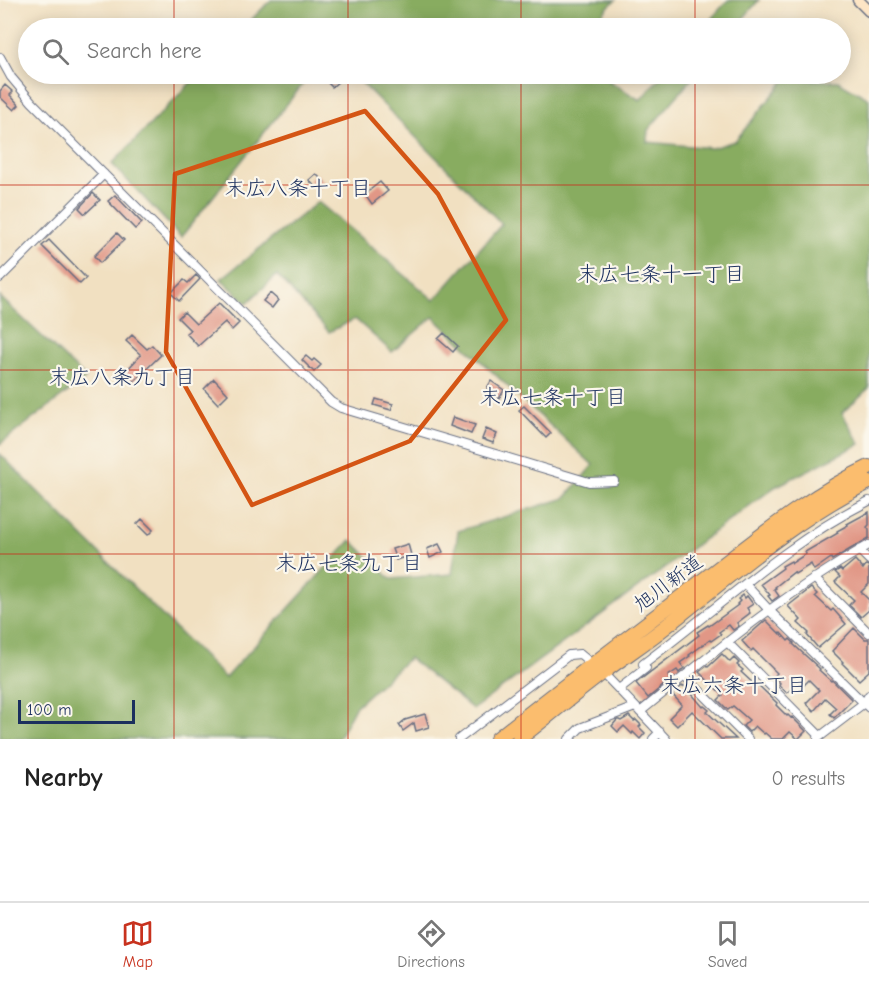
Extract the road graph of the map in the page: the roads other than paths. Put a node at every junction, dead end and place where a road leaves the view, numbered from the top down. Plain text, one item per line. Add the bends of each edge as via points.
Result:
1 (858, 0) edge
2 (869, 11) edge
3 (0, 57) edge
4 (104, 174) junction
5 (0, 278) edge
6 (869, 467) edge
7 (614, 481) dead end
8 (869, 482) edge
9 (869, 501) edge
10 (776, 541) junction
11 (869, 545) edge
12 (860, 550) junction
13 (785, 553) junction
14 (869, 560) edge
15 (814, 578) junction
16 (745, 584) junction
17 (770, 611) junction
18 (663, 628) junction
19 (869, 633) edge
20 (676, 639) junction
21 (728, 643) junction
22 (598, 668) junction
23 (685, 676) junction
24 (619, 689) junction
25 (869, 694) edge
26 (867, 705) edge
27 (637, 710) junction
28 (660, 732) junction
29 (819, 738) edge
30 (459, 739) edge
31 (497, 739) edge
32 (519, 739) edge
33 (569, 739) edge
34 (653, 739) edge
35 (666, 739) edge
36 (748, 739) edge

1 - 2 main road
3 - 4 street via 32,102
4 - 5 street
4 - 7 street via 340,408 589,482
6 - 22 highway, 旭川新道 via 783,520
8 - 10 highway, 旭川新道
9 - 13 street
10 - 13 street
10 - 18 highway, 旭川新道
11 - 12 street
12 - 14 street
12 - 15 street
13 - 16 street
15 - 17 street
15 - 19 street
16 - 17 street
16 - 20 street
17 - 21 street
17 - 26 street
18 - 20 street
18 - 22 highway, 旭川新道
20 - 24 street
21 - 23 street
21 - 29 street
22 - 24 street
22 - 30 street via 580,654 569,655
22 - 31 highway, 旭川新道
22 - 32 highway, 旭川新道
23 - 27 street
23 - 36 street
24 - 27 street
25 - 26 street
26 - 29 street
27 - 28 street
27 - 33 street via 580,728
28 - 34 street
28 - 35 street

